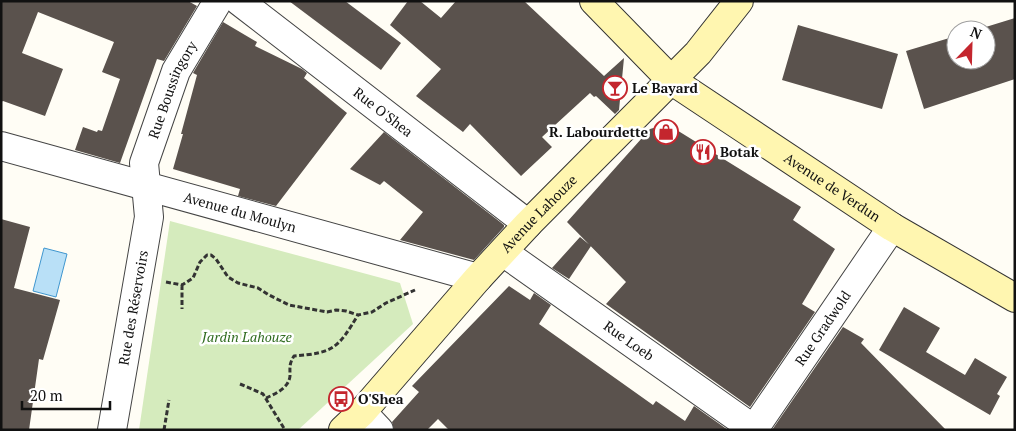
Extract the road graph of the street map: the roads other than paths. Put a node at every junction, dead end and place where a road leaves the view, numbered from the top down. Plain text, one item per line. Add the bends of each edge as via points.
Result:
1 (218, 1) edge
2 (240, 1) edge
3 (594, 1) edge
4 (739, 1) edge
5 (671, 80) junction
6 (1, 146) edge
7 (146, 186) junction
8 (528, 224) junction
9 (892, 227) junction
10 (503, 252) junction
11 (478, 278) junction
12 (1015, 298) edge
13 (362, 424) edge
14 (755, 429) edge
15 (112, 430) edge

1 - 7 street, Rue Boussingory via 176,72 144,163
2 - 8 street, Rue O'Shea
3 - 5 street, Avenue de Verdun
4 - 5 street, Avenue Lahouze via 698,53
5 - 8 street, Avenue Lahouze
5 - 9 street, Avenue de Verdun
6 - 7 street, Avenue du Moulyn
7 - 11 street, Avenue du Moulyn
7 - 15 street, Rue des Réservoirs via 149,217
8 - 10 street, Avenue Lahouze
9 - 12 street, Avenue de Verdun
9 - 14 street, Rue Gradwold
10 - 11 street, Avenue Lahouze
10 - 14 street, Rue Loeb
11 - 13 street, Avenue Lahouze

